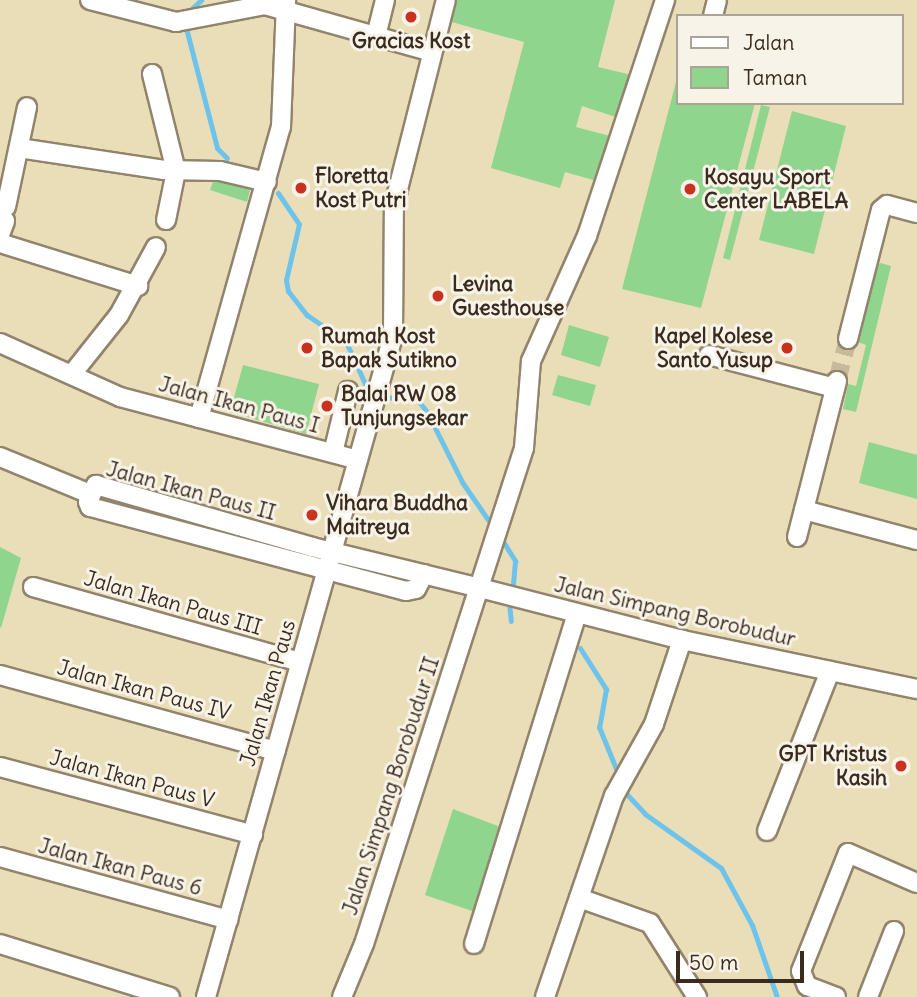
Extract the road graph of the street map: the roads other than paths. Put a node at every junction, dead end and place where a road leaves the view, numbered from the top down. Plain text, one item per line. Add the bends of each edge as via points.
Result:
1 (90, 0) edge
2 (385, 0) edge
3 (446, 0) edge
4 (665, 0) edge
5 (286, 5) edge
6 (376, 36) junction
7 (432, 52) junction
8 (152, 75) dead end
9 (27, 107) dead end
10 (19, 148) junction
11 (176, 170) junction
12 (267, 182) junction
13 (917, 213) edge
14 (166, 220) dead end
15 (4, 221) edge
16 (0, 243) edge
17 (156, 247) dead end
18 (138, 286) junction
19 (848, 339) tunnel mouth
20 (0, 343) edge
21 (709, 355) dead end
22 (72, 374) junction
23 (348, 391) dead end
24 (199, 418) junction
25 (333, 453) junction
26 (0, 457) edge
27 (358, 460) junction
28 (90, 494) junction
29 (804, 510) junction
30 (797, 537) dead end
31 (917, 540) edge
32 (333, 551) junction
33 (327, 569) junction
34 (424, 575) junction
35 (33, 587) dead end
36 (480, 588) junction
37 (577, 614) junction
38 (682, 640) junction
39 (300, 662) junction
40 (830, 671) junction
41 (0, 675) edge
42 (917, 689) edge
43 (275, 751) junction
44 (0, 766) edge
45 (767, 831) dead end
46 (253, 835) junction
47 (0, 857) edge
48 (917, 883) edge
49 (579, 898) junction
50 (228, 920) junction
51 (894, 931) dead end
52 (0, 944) edge
53 (474, 944) dead end
54 (695, 996) edge
55 (170, 997) edge
56 (206, 997) edge
57 (342, 997) edge
58 (545, 997) edge
59 (836, 997) edge
60 (868, 997) edge

1 - 5 street via 184,21
2 - 6 street
3 - 7 street, Jalan Ikan Paus
4 - 36 street, Jalan Simpang Borobudur II via 587,236 531,361 523,448
5 - 6 street
5 - 12 street via 281,127
6 - 7 street
7 - 27 street, Jalan Ikan Paus via 394,205 395,318
8 - 11 street
9 - 10 street
10 - 11 street
10 - 15 street
11 - 12 street via 220,171
11 - 14 street
12 - 24 street
13 - 19 street via 887,205 881,210
16 - 18 street
17 - 18 street
18 - 22 street
20 - 22 street, Jalan Ikan Paus I
21 - 29 street via 836,384
22 - 24 street, Jalan Ikan Paus I via 109,392
23 - 25 street
24 - 25 street, Jalan Ikan Paus I
25 - 27 street, Jalan Ikan Paus I
26 - 28 street
27 - 32 street, Jalan Ikan Paus
28 - 32 street, Jalan Ikan Paus II via 96,485
28 - 33 street, Jalan Ikan Paus II via 90,507
29 - 30 street
29 - 31 street
32 - 33 street, Jalan Ikan Paus
32 - 34 street, Jalan Simpang Borobudur
33 - 34 street via 410,592
33 - 39 street, Jalan Ikan Paus
34 - 36 street, Jalan Simpang Borobudur
35 - 39 street, Jalan Ikan Paus III
36 - 37 street, Jalan Simpang Borobudur
36 - 57 street, Jalan Simpang Borobudur II via 364,944
37 - 38 street, Jalan Simpang Borobudur
37 - 53 street
38 - 40 street, Jalan Simpang Borobudur
38 - 49 street via 654,724 614,796
39 - 43 street, Jalan Ikan Paus
40 - 42 street, Jalan Simpang Borobudur
40 - 45 street
41 - 43 street, Jalan Ikan Paus IV
43 - 46 street, Jalan Ikan Paus
44 - 46 street, Jalan Ikan Paus V
46 - 50 street, Jalan Ikan Paus
47 - 50 street, Jalan Ikan Paus 6
48 - 59 street via 848,853 804,963 803,981
49 - 54 street via 650,923
49 - 58 street
50 - 56 street, Jalan Ikan Paus
51 - 60 street
52 - 55 street

